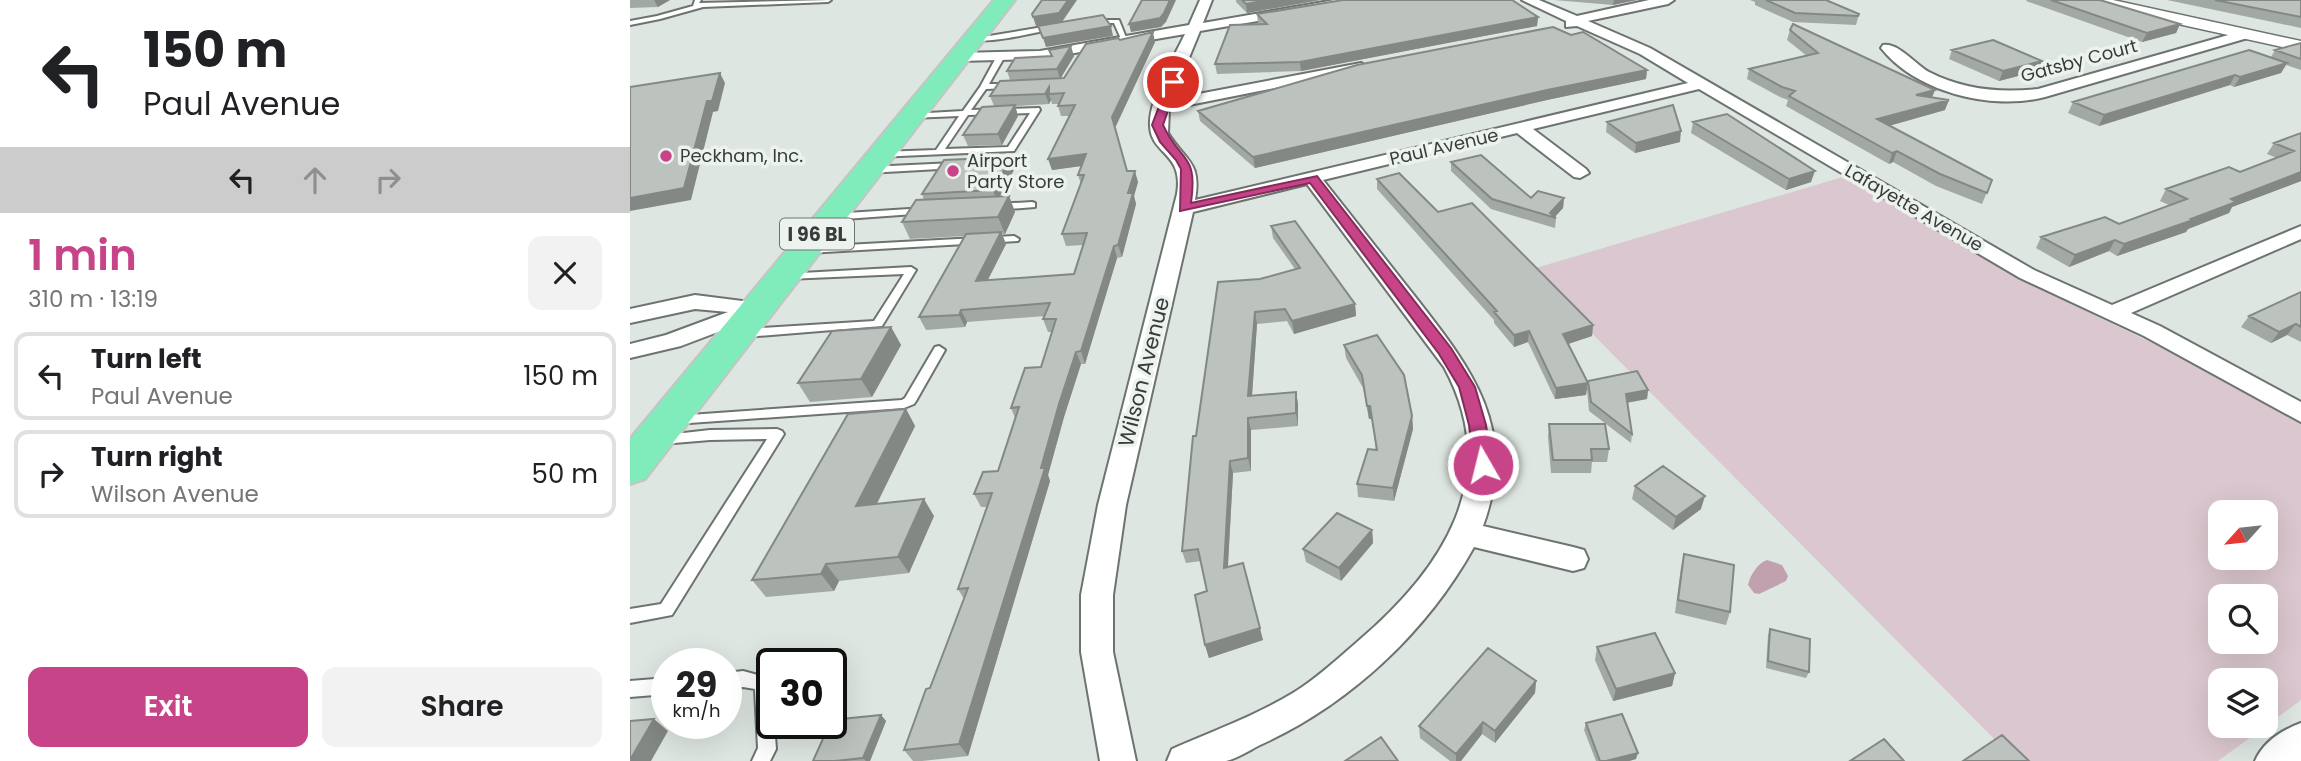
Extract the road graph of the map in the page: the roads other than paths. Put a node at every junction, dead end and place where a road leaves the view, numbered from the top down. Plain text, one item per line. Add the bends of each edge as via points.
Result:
1 (828, 0) edge
2 (1005, 0) edge
3 (1206, 0) edge
4 (1357, 0) edge
5 (1528, 0) edge
6 (1668, 0) edge
7 (2092, 0) edge
8 (699, 3) edge
9 (1576, 22) junction
10 (630, 23) edge
11 (1077, 24) edge
12 (1064, 26) edge
13 (1196, 27) junction
14 (1553, 29) edge
15 (2246, 34) junction
16 (1124, 40) junction
17 (2301, 46) edge
18 (966, 48) junction
19 (1888, 48) dead end
20 (1001, 56) junction
21 (1377, 63) edge
22 (1702, 84) junction
23 (1024, 86) edge
24 (984, 87) junction
25 (1162, 106) junction
26 (965, 113) junction
27 (911, 116) junction
28 (1522, 129) junction
29 (939, 152) junction
30 (1020, 162) dead end
31 (874, 163) junction
32 (981, 164) edge
33 (968, 165) edge
34 (1580, 173) dead end
35 (1313, 178) junction
36 (1032, 205) dead end
37 (991, 207) edge
38 (1184, 208) junction
39 (937, 211) edge
40 (831, 217) junction
41 (2301, 232) edge
42 (1014, 239) dead end
43 (804, 250) junction
44 (783, 276) junction
45 (757, 309) junction
46 (2113, 313) junction
47 (630, 316) edge
48 (737, 333) junction
49 (939, 350) dead end
50 (630, 351) edge
51 (2301, 413) edge
52 (660, 430) junction
53 (630, 468) edge
54 (1467, 534) junction
55 (1573, 559) dead end
56 (630, 616) edge
57 (742, 679) edge
58 (651, 687) edge
59 (630, 689) edge
60 (2301, 740) edge
61 (761, 761) edge
62 (1118, 761) edge
63 (1185, 761) edge
64 (2273, 761) edge

1 - 8 lane
2 - 18 main road, I 96 BL
3 - 13 street, Wilson Avenue
4 - 13 street
5 - 9 street, Lafayette Avenue
6 - 9 street
7 - 15 street
8 - 10 lane
9 - 14 street
9 - 22 street, Lafayette Avenue via 1645,51
11 - 16 lane via 1117,21
12 - 18 lane
13 - 16 street
13 - 25 street, Wilson Avenue
15 - 17 street
15 - 19 street, Gatsby Court via 2016,97 1979,95 1948,86 1907,65
16 - 20 street via 1081,51
18 - 20 street
18 - 27 main road, I 96 BL
20 - 24 lane
21 - 25 street
22 - 28 street, Paul Avenue
22 - 46 street, Lafayette Avenue via 2027,274
23 - 24 lane
24 - 26 lane
25 - 38 street, Wilson Avenue via 1160,132 1187,169
26 - 27 lane
26 - 29 lane
26 - 29 lane via 1035,110 1011,149
27 - 31 main road, I 96 BL
28 - 34 street
28 - 35 street, Paul Avenue
29 - 31 lane
30 - 32 lane
31 - 33 lane
31 - 40 main road, I 96 BL
35 - 38 street, Paul Avenue
35 - 54 street via 1446,352 1467,387 1483,465
36 - 37 lane
38 - 62 street, Wilson Avenue via 1112,505 1097,595 1097,652
39 - 40 lane
40 - 43 main road, I 96 BL
41 - 46 street
42 - 43 lane
43 - 44 main road, I 96 BL
44 - 45 main road, I 96 BL
44 - 48 lane via 911,270 878,324
45 - 47 street via 695,302
45 - 48 main road, I 96 BL
45 - 50 street via 673,341
46 - 51 street, Lafayette Avenue
48 - 52 main road, I 96 BL
49 - 52 lane via 904,404
52 - 53 main road, I 96 BL
52 - 56 lane via 778,434 666,610
54 - 55 street
54 - 63 street via 1447,572 1388,637 1320,695 1269,724
57 - 61 lane via 763,683 767,749
58 - 59 lane
60 - 64 street

